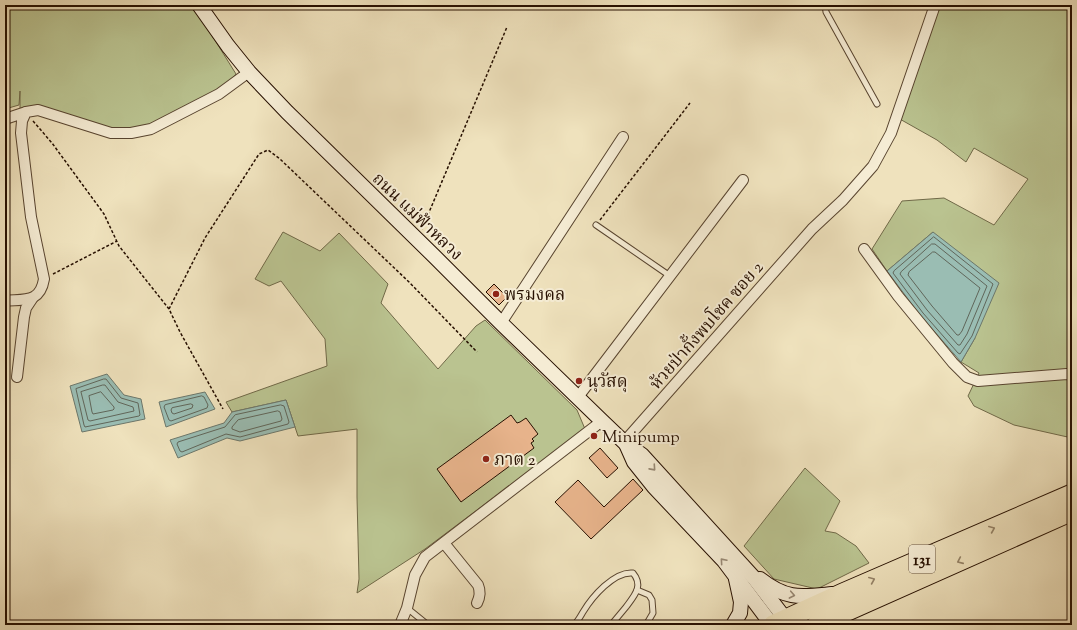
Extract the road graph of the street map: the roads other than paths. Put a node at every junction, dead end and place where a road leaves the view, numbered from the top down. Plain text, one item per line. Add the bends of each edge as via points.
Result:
1 (824, 5) edge
2 (934, 5) edge
3 (203, 6) edge
4 (249, 72) junction
5 (877, 104) dead end
6 (26, 112) junction
7 (5, 119) edge
8 (623, 137) dead end
9 (743, 180) dead end
10 (596, 225) road end
11 (864, 249) dead end
12 (670, 276) junction
13 (32, 299) junction
14 (5, 301) edge
15 (501, 323) junction
16 (1070, 374) edge
17 (17, 377) dead end
18 (578, 397) junction
19 (602, 421) junction
20 (624, 442) junction
21 (1072, 494) edge
22 (1072, 511) edge
23 (444, 543) junction
24 (741, 573) junction
25 (637, 590) junction
26 (843, 593) junction
27 (477, 603) dead end
28 (859, 605) junction
29 (407, 608) junction
30 (780, 623) edge
31 (400, 625) edge
32 (428, 625) edge
33 (574, 625) edge
34 (611, 625) edge
35 (646, 625) edge
36 (733, 625) edge
37 (816, 625) edge
38 (843, 625) edge

1 - 5 lane
2 - 20 street, ห้วยป่ากั้งพบโชค ซอย 2 via 890,133 873,166 843,200 812,229
3 - 4 street, ถนน แม่ฟ้าหลวง via 228,46
4 - 6 street via 218,94 151,129 132,134 111,133 38,110
4 - 15 street, ถนน แม่ฟ้าหลวง via 292,118
6 - 7 street
6 - 13 street via 21,133 31,218 44,279 43,286
8 - 15 street
9 - 12 street
10 - 12 lane
11 - 16 street via 898,296 967,377 978,381
12 - 18 street
13 - 14 street
13 - 17 street via 24,317
15 - 18 street, ถนน แม่ฟ้าหลวง
18 - 19 street, ถนน แม่ฟ้าหลวง
19 - 20 street, ถนน แม่ฟ้าหลวง
19 - 23 street
20 - 24 street, ถนน แม่ฟ้าหลวง via 634,462 654,487 724,561
26 -> 21 highway, 131
22 -> 28 highway, 131
23 - 27 street via 478,585 480,593
23 - 29 street via 425,557 415,575
24 -> 26 street via 782,593 798,597
24 - 30 street
24 - 36 street via 740,613
25 - 33 lane via 636,577 633,573 622,574 600,589
25 - 34 lane
25 - 35 lane via 649,595 652,600 653,613
26 - 30 highway, 131
28 - 37 highway, 131
28 - 38 street
29 - 31 street
29 - 32 lane

